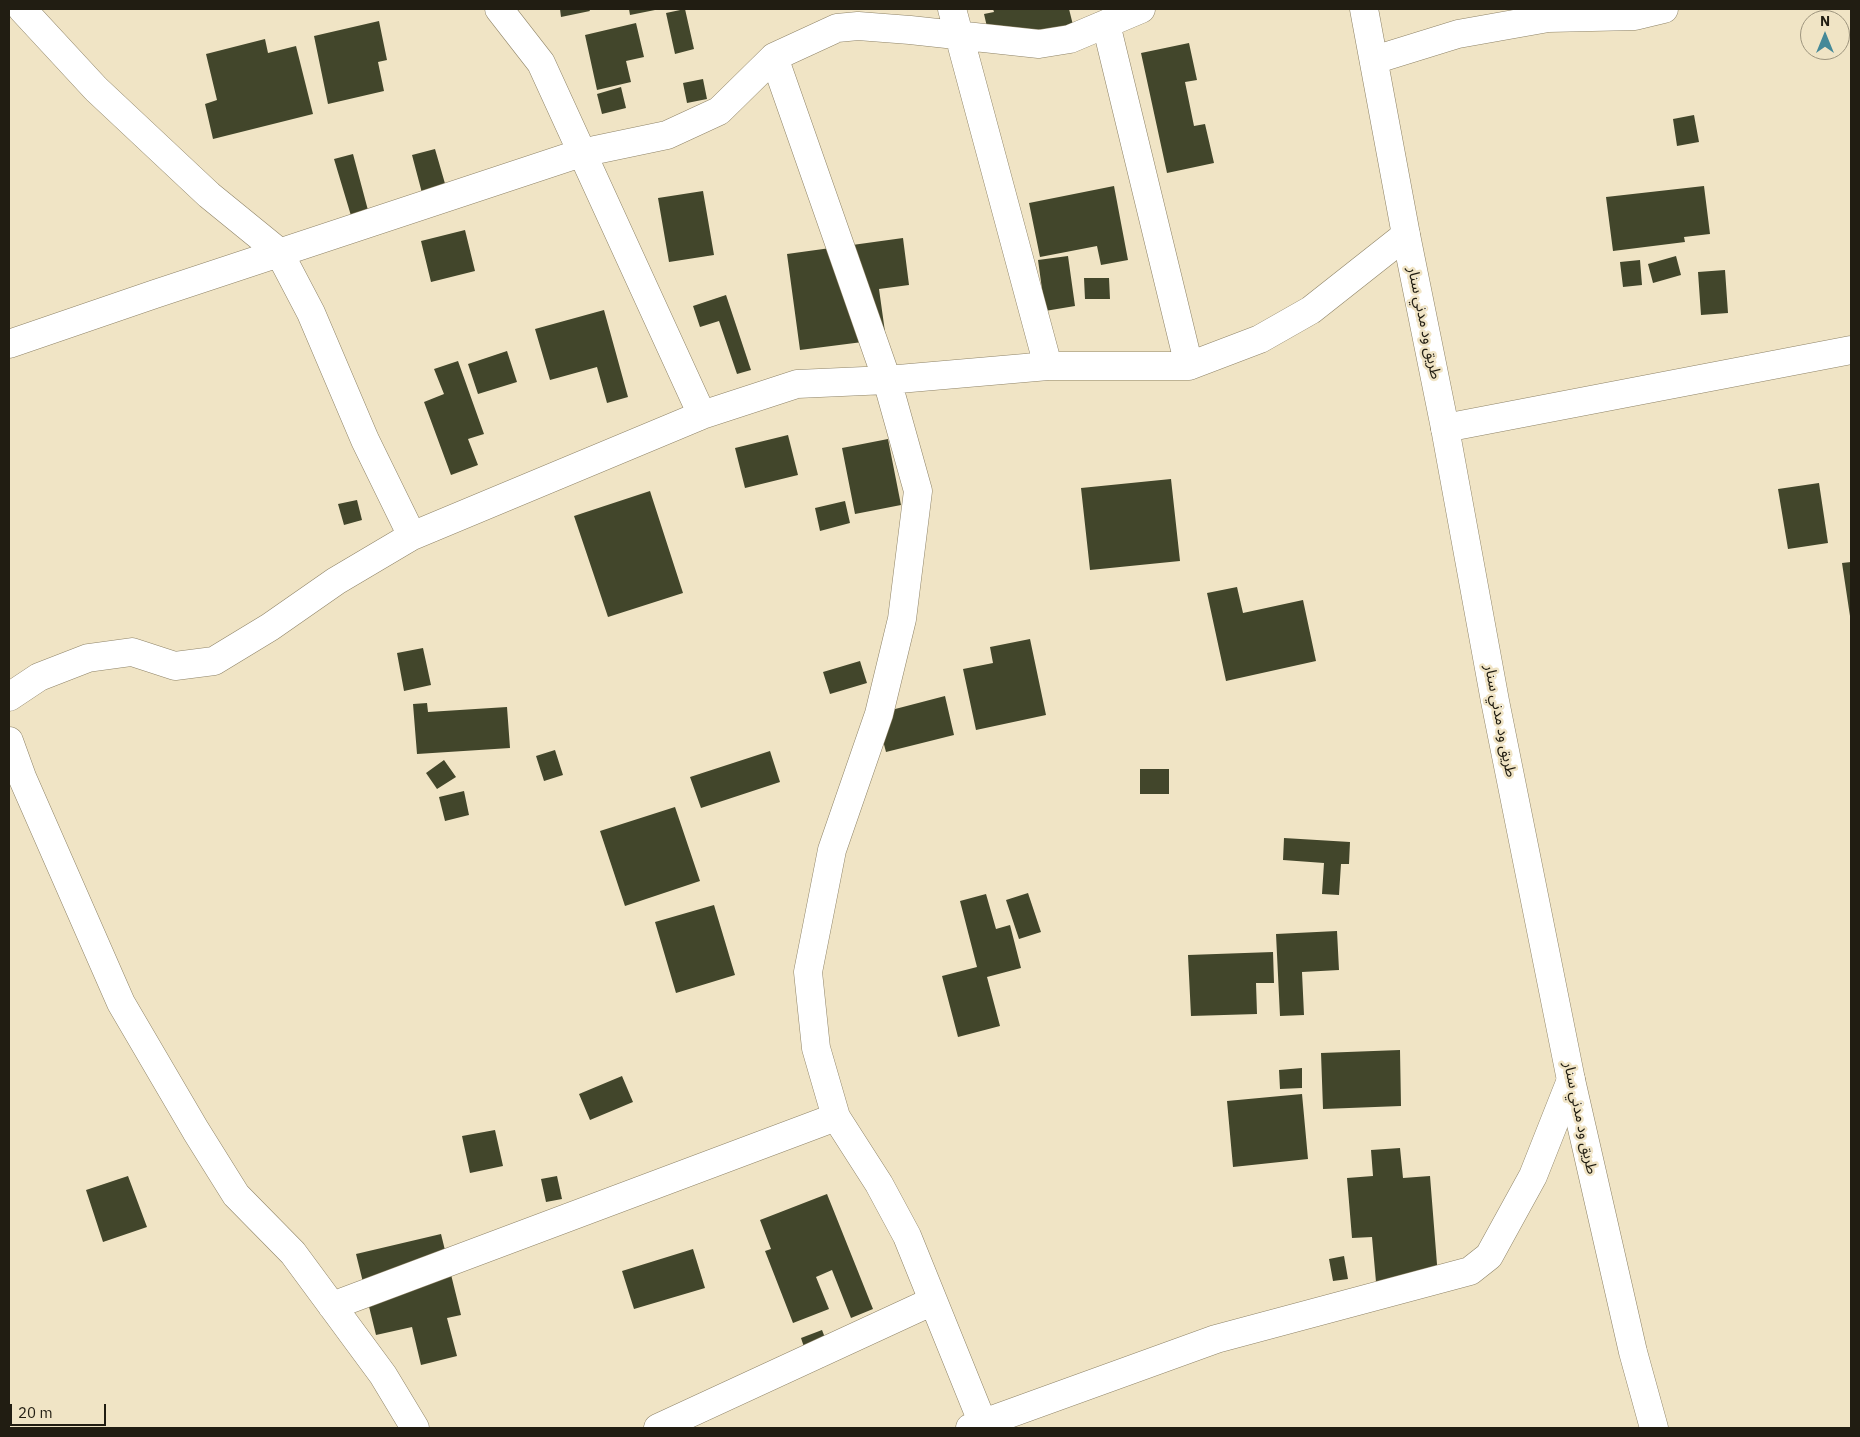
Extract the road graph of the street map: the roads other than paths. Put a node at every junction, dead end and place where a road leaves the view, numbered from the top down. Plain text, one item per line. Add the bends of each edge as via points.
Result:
1 (22, 9) edge
2 (499, 9) edge
3 (1141, 9) edge
4 (1364, 9) edge
5 (1664, 9) edge
6 (955, 21) edge
7 (1106, 24) junction
8 (774, 58) junction
9 (1374, 60) junction
10 (581, 153) junction
11 (1406, 235) junction
12 (279, 252) junction
13 (9, 344) edge
14 (1851, 350) edge
15 (1048, 366) junction
16 (1189, 366) junction
17 (887, 380) junction
18 (702, 415) junction
19 (1446, 428) junction
20 (412, 536) junction
21 (9, 698) edge
22 (9, 741) edge
23 (1571, 1080) junction
24 (836, 1117) junction
25 (933, 1301) junction
26 (332, 1306) junction
27 (976, 1426) edge
28 (415, 1428) edge
29 (658, 1428) edge
30 (1654, 1428) edge

1 - 12 main road via 96,89 209,196
2 - 10 main road via 541,63
3 - 7 main road
4 - 9 main road, طريق ود مدني سنار
5 - 9 main road via 1635,16 1548,18 1458,34
6 - 7 main road via 1039,44 1070,39
6 - 8 main road via 837,28
6 - 15 main road
7 - 16 main road
8 - 10 main road via 719,110 667,136
8 - 17 main road
9 - 11 main road, طريق ود مدني سنار
10 - 12 main road
10 - 18 main road
11 - 16 main road via 1311,310 1260,339
11 - 19 main road, طريق ود مدني سنار
12 - 13 main road
12 - 20 main road via 311,313 365,440
14 - 19 main road
15 - 16 main road
15 - 17 main road
17 - 18 main road via 796,384
17 - 24 main road via 918,490 902,620 879,714 832,850 808,972 816,1048
18 - 20 main road
19 - 23 main road, طريق ود مدني سنار via 1495,701
20 - 21 main road via 336,581 214,661 174,666 132,652 88,658 39,677
22 - 26 main road via 121,1003 236,1195 293,1253
23 - 27 main road via 1529,1184 1490,1256 1470,1271 1216,1339
23 - 30 main road, طريق ود مدني سنار via 1633,1352
24 - 25 main road via 879,1184 907,1236
24 - 26 main road
25 - 27 main road
25 - 29 main road
26 - 28 main road via 383,1375

